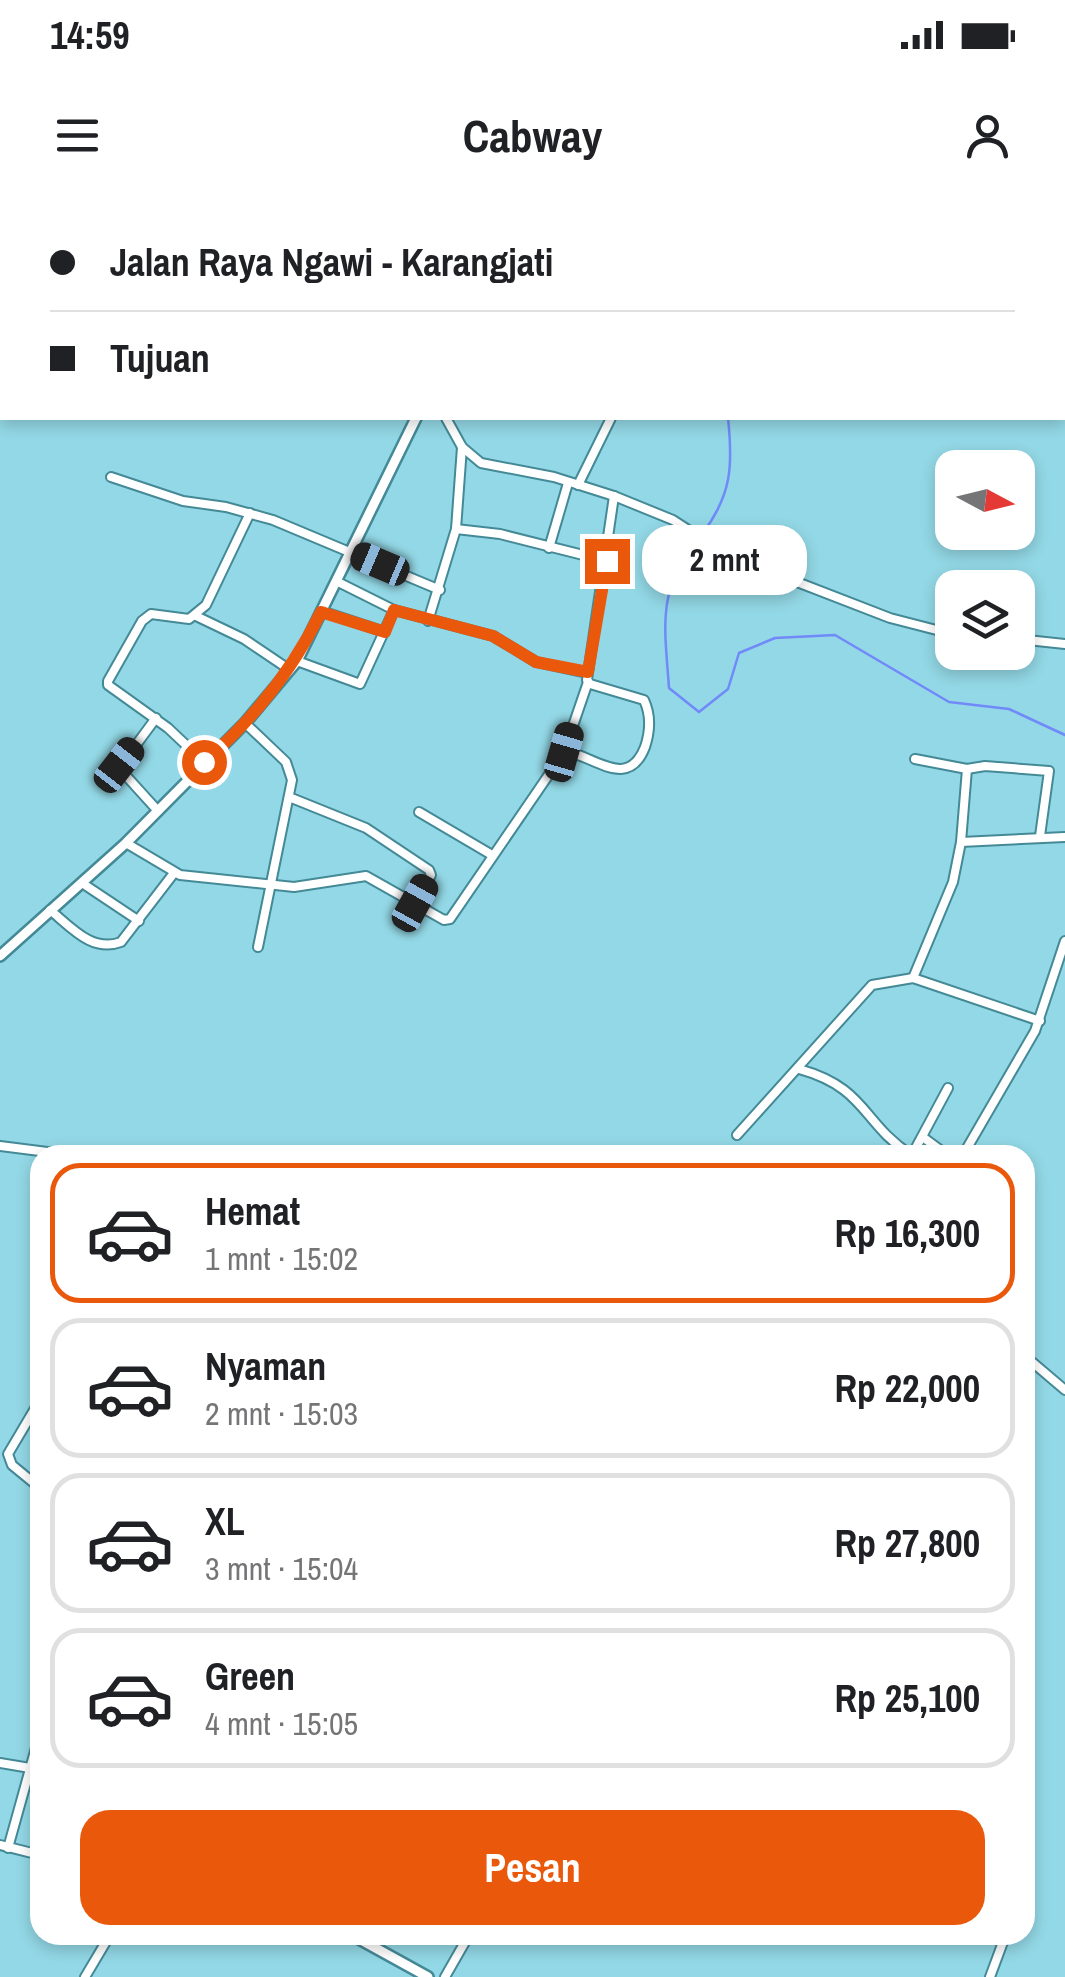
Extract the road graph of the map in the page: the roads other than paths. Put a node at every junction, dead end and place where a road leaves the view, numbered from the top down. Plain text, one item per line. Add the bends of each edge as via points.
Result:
1 (415, 420) edge
2 (447, 420) edge
3 (609, 420) edge
4 (462, 446) junction
5 (111, 477) dead end
6 (573, 484) junction
7 (614, 496) junction
8 (250, 513) junction
9 (456, 529) junction
10 (549, 548) junction
11 (350, 551) junction
12 (607, 561) junction
13 (336, 582) junction
14 (440, 590) junction
15 (394, 610) junction
16 (321, 612) junction
17 (196, 616) junction
18 (428, 621) junction
19 (935, 630) edge
20 (385, 632) junction
21 (1035, 641) edge
22 (1065, 644) edge
23 (293, 665) junction
24 (588, 677) junction
25 (156, 718) junction
26 (245, 723) junction
27 (564, 752) junction
28 (915, 759) dead end
29 (204, 762) junction
30 (967, 769) junction
31 (289, 798) junction
32 (158, 810) junction
33 (420, 812) dead end
34 (1040, 836) junction
35 (1065, 837) edge
36 (961, 842) junction
37 (126, 843) junction
38 (492, 855) junction
39 (174, 872) junction
40 (82, 884) junction
41 (272, 886) junction
42 (415, 903) junction
43 (50, 910) junction
44 (139, 920) junction
45 (1065, 941) edge
46 (258, 947) dead end
47 (0, 956) edge
48 (914, 978) junction
49 (1040, 1021) junction
50 (799, 1069) junction
51 (948, 1088) dead end
52 (737, 1135) dead end
53 (924, 1138) junction
54 (899, 1145) edge
55 (919, 1145) edge
56 (933, 1145) edge
57 (968, 1145) edge
58 (0, 1146) edge
59 (30, 1150) edge
60 (1035, 1364) edge
61 (1065, 1390) edge
62 (30, 1414) edge
63 (4, 1452) edge
64 (30, 1479) edge
65 (0, 1763) edge
66 (30, 1768) joint
67 (4, 1846) edge
68 (30, 1852) edge
69 (104, 1945) edge
70 (370, 1945) edge
71 (463, 1945) edge
72 (1002, 1945) edge
73 (85, 1977) edge
74 (428, 1977) edge
75 (445, 1977) edge
76 (990, 1977) edge

1 - 11 street
2 - 4 street
3 - 6 street
4 - 6 street via 488,466
4 - 9 street
5 - 8 street
6 - 7 street
6 - 10 street
7 - 12 street
7 - 19 street via 660,514 727,555
8 - 11 street
8 - 17 street
9 - 10 street
9 - 14 street
10 - 12 street
11 - 13 street
11 - 14 street
12 - 24 street
13 - 15 street
13 - 16 street
14 - 18 street
15 - 18 street
15 - 20 street
16 - 20 street
16 - 23 street
17 - 23 street
17 - 25 street via 150,614 108,681
18 - 24 street via 493,636 536,662
20 - 23 street via 360,684
21 - 22 street
23 - 26 street
24 - 27 street
24 - 27 street via 644,700 647,740 638,762 627,768
25 - 29 street
25 - 32 street via 118,768
26 - 29 street
26 - 31 street via 286,762
27 - 38 street
28 - 30 street
29 - 32 street
30 - 34 street via 1048,771
30 - 36 street
31 - 41 street
31 - 42 street via 366,828 430,870
32 - 37 street
33 - 38 street
34 - 35 street
34 - 36 street
36 - 48 street via 953,882
37 - 39 street
37 - 40 street
38 - 42 street via 450,919
39 - 41 street
39 - 44 street
40 - 43 street
40 - 44 street
41 - 42 street via 306,887 357,874
41 - 46 street
43 - 44 street via 102,945 122,942
43 - 47 street
45 - 49 street
48 - 49 street
48 - 50 street via 864,990
49 - 57 street
50 - 52 street
50 - 54 street via 850,1092
51 - 53 street
53 - 55 street
53 - 56 street
58 - 59 street
60 - 61 street
62 - 63 street
63 - 64 street
65 - 66 street
66 - 67 street
67 - 68 street
69 - 73 street
70 - 74 street
71 - 75 street
72 - 76 street

